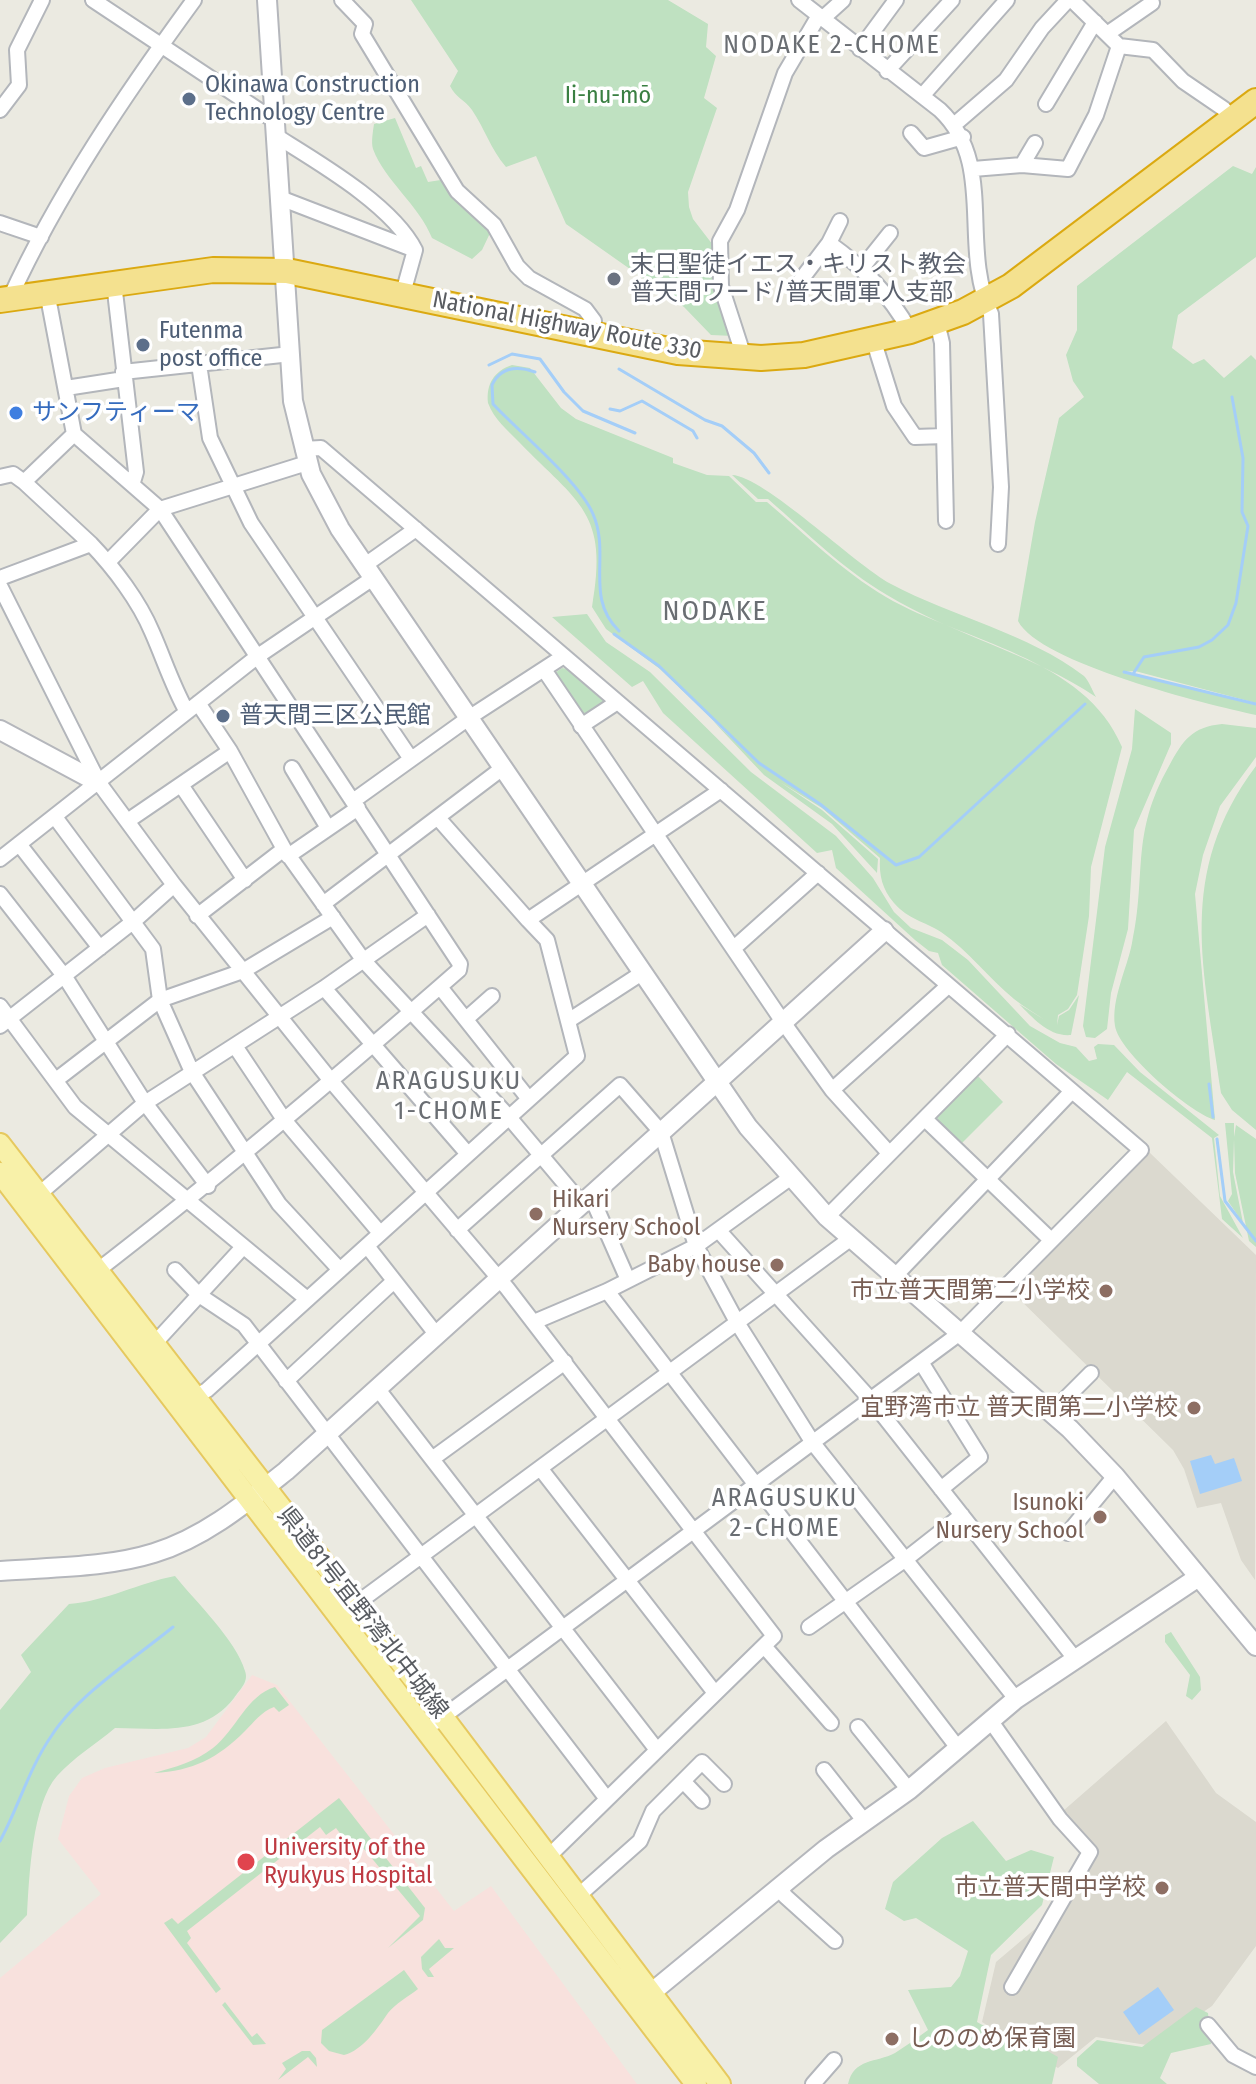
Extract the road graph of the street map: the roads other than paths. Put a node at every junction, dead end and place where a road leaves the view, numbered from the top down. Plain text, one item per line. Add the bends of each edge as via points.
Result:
1 (42, 0) edge
2 (93, 0) edge
3 (194, 0) edge
4 (267, 0) edge
5 (342, 0) edge
6 (799, 0) edge
7 (843, 0) edge
8 (896, 0) edge
9 (952, 0) edge
10 (1007, 0) edge
11 (1076, 1) edge
12 (1152, 3) dead end
13 (820, 18) junction
14 (1095, 22) junction
15 (1107, 34) junction
16 (160, 46) junction
17 (1119, 46) junction
18 (860, 49) junction
19 (0, 55) edge
20 (15, 61) junction
21 (887, 71) junction
22 (922, 96) junction
23 (1256, 101) edge
24 (1046, 104) dead end
25 (0, 110) edge
26 (1232, 120) junction
27 (275, 128) junction
28 (959, 131) junction
29 (911, 133) dead end
30 (1035, 143) dead end
31 (1022, 165) junction
32 (973, 169) junction
33 (280, 198) junction
34 (840, 221) dead end
35 (0, 223) edge
36 (890, 233) dead end
37 (41, 237) junction
38 (829, 243) junction
39 (415, 250) junction
40 (862, 268) junction
41 (287, 271) junction
42 (114, 283) junction
43 (797, 285) dead end
44 (47, 292) junction
45 (403, 293) junction
46 (5, 299) edge
47 (985, 300) junction
48 (937, 322) junction
49 (910, 331) junction
50 (592, 334) junction
51 (874, 342) junction
52 (291, 354) junction
53 (744, 357) junction
54 (199, 364) junction
55 (124, 376) junction
56 (66, 388) junction
57 (74, 434) junction
58 (944, 436) junction
59 (305, 456) junction
60 (0, 477) edge
61 (24, 482) junction
62 (133, 482) junction
63 (230, 486) junction
64 (160, 509) junction
65 (946, 521) dead end
66 (416, 529) junction
67 (91, 544) junction
68 (998, 544) dead end
69 (108, 562) junction
70 (369, 572) junction
71 (0, 578) edge
72 (0, 586) edge
73 (315, 617) junction
74 (258, 656) junction
75 (564, 656) junction
76 (545, 671) junction
77 (616, 703) junction
78 (193, 708) junction
79 (470, 717) junction
80 (581, 726) junction
81 (0, 730) edge
82 (230, 751) junction
83 (411, 759) junction
84 (504, 767) junction
85 (292, 768) dead end
86 (99, 783) junction
87 (181, 785) junction
88 (721, 790) junction
89 (356, 804) junction
90 (55, 817) junction
91 (438, 818) junction
92 (129, 820) junction
93 (328, 828) junction
94 (655, 836) junction
95 (19, 844) junction
96 (286, 853) junction
97 (390, 857) junction
98 (0, 859) edge
99 (818, 873) junction
100 (245, 880) junction
101 (583, 883) junction
102 (174, 885) junction
103 (0, 894) edge
104 (323, 904) junction
105 (428, 915) junction
106 (197, 916) junction
107 (333, 917) junction
108 (528, 920) junction
109 (134, 921) junction
110 (884, 931) junction
111 (100, 948) junction
112 (734, 948) junction
113 (364, 961) junction
114 (243, 971) junction
115 (642, 973) junction
116 (65, 977) junction
117 (948, 986) junction
118 (440, 987) junction
119 (324, 988) junction
120 (492, 996) dead end
121 (160, 1000) junction
122 (0, 1006) edge
123 (412, 1011) junction
124 (280, 1017) junction
125 (466, 1019) junction
126 (568, 1021) junction
127 (5, 1022) edge
128 (783, 1022) junction
129 (1008, 1034) junction
130 (106, 1042) junction
131 (373, 1045) junction
132 (235, 1046) junction
133 (192, 1072) junction
134 (56, 1080) junction
135 (332, 1082) junction
136 (717, 1082) junction
137 (832, 1090) junction
138 (1072, 1091) junction
139 (528, 1098) junction
140 (145, 1103) junction
141 (508, 1116) junction
142 (925, 1119) junction
143 (285, 1121) junction
144 (108, 1132) junction
145 (661, 1132) junction
146 (0, 1144) edge
147 (467, 1153) junction
148 (889, 1153) junction
149 (247, 1154) junction
150 (541, 1156) junction
151 (0, 1173) edge
152 (790, 1178) junction
153 (989, 1179) junction
154 (208, 1186) junction
155 (424, 1192) junction
156 (38, 1195) junction
157 (586, 1200) junction
158 (188, 1202) junction
159 (827, 1217) junction
160 (457, 1230) junction
161 (719, 1231) junction
162 (380, 1233) junction
163 (850, 1239) junction
164 (1051, 1240) junction
165 (367, 1246) junction
166 (696, 1246) junction
167 (243, 1247) junction
168 (175, 1270) dead end
169 (340, 1270) junction
170 (895, 1276) junction
171 (90, 1277) junction
172 (499, 1279) junction
173 (628, 1280) junction
174 (394, 1281) junction
175 (607, 1291) junction
176 (777, 1293) junction
177 (199, 1295) junction
178 (307, 1299) junction
179 (534, 1322) junction
180 (738, 1324) junction
181 (960, 1333) junction
182 (436, 1334) junction
183 (154, 1344) junction
184 (257, 1344) junction
185 (565, 1362) junction
186 (921, 1362) junction
187 (1091, 1373) dead end
188 (668, 1374) junction
189 (286, 1381) junction
190 (377, 1388) junction
191 (195, 1397) junction
192 (871, 1400) junction
193 (1052, 1412) junction
194 (609, 1417) junction
195 (327, 1433) junction
196 (813, 1443) junction
197 (432, 1459) junction
198 (540, 1468) junction
199 (1115, 1476) junction
200 (757, 1484) junction
201 (941, 1489) junction
202 (257, 1494) junction
203 (476, 1514) junction
204 (962, 1515) junction
205 (695, 1530) junction
206 (1068, 1533) dead end
207 (420, 1556) junction
208 (906, 1559) junction
209 (0, 1571) edge
210 (628, 1578) junction
211 (1197, 1578) junction
212 (846, 1600) junction
213 (356, 1604) junction
214 (563, 1625) junction
215 (809, 1627) dead end
216 (764, 1646) junction
217 (1256, 1646) edge
218 (1076, 1660) junction
219 (507, 1667) junction
220 (715, 1693) junction
221 (1016, 1699) junction
222 (990, 1720) junction
223 (435, 1723) junction
224 (831, 1723) dead end
225 (858, 1727) dead end
226 (958, 1748) junction
227 (657, 1750) junction
228 (824, 1770) dead end
229 (683, 1781) junction
230 (724, 1784) dead end
231 (909, 1790) junction
232 (607, 1799) junction
233 (702, 1801) dead end
234 (865, 1822) junction
235 (548, 1857) junction
236 (780, 1886) junction
237 (578, 1896) junction
238 (835, 1941) dead end
239 (1012, 1987) dead end
240 (645, 1998) junction
241 (1208, 2025) dead end
242 (834, 2060) dead end
243 (1256, 2067) edge
244 (696, 2084) edge
245 (720, 2084) edge
246 (813, 2084) edge

1 - 20 street
2 - 16 street
3 - 16 street
4 - 27 street
5 - 50 street via 365,24 362,34 457,191 494,225 529,278 585,309 594,321
6 - 13 street
7 - 13 street
8 - 18 street
9 - 21 street
10 - 22 street
11 - 14 street
11 - 28 street via 1042,28 1006,80
12 - 15 street
13 - 18 street
13 - 53 street via 785,73 737,210 720,241 721,286
14 - 15 street
14 - 24 street
15 - 17 street
16 - 27 street
16 - 37 street
17 - 26 street via 1153,50
17 - 31 street via 1096,115 1068,169
18 - 21 street
19 - 20 street
20 - 25 street via 19,85
21 - 22 street
22 - 28 street
23 - 26 highway, National Highway Route 330
26 - 47 highway, National Highway Route 330 via 1036,270
27 - 33 street
27 - 39 street via 389,217
28 - 29 street via 924,148
28 - 32 street
30 - 31 street
31 - 32 street
32 - 47 street via 975,247
33 - 39 street
33 - 41 street
34 - 38 street
35 - 37 street
36 - 40 street
37 - 46 street
38 - 40 street
38 - 43 street
39 - 45 street
40 - 49 street via 893,302
41 - 42 highway, National Highway Route 330 via 213,270
41 - 45 highway, National Highway Route 330
41 - 52 street
42 - 44 highway, National Highway Route 330
42 - 55 street
44 - 46 highway, National Highway Route 330
44 - 56 street
45 - 50 highway, National Highway Route 330
47 - 48 highway, National Highway Route 330
47 - 68 street via 991,314 996,391
48 - 49 highway, National Highway Route 330
48 - 58 street
49 - 51 highway, National Highway Route 330
50 - 53 highway, National Highway Route 330 via 678,352
51 - 53 highway, National Highway Route 330 via 804,355
51 - 58 street via 894,406 915,437
52 - 54 street
52 - 59 street via 293,401
54 - 55 street
54 - 63 street via 210,438
55 - 56 street
55 - 62 street
56 - 57 street
57 - 61 street
57 - 62 street
58 - 65 street
59 - 63 street
59 - 66 street via 321,448
59 - 70 street via 324,501
60 - 61 street via 13,474
61 - 67 street
62 - 64 street
63 - 64 street
63 - 73 street
64 - 69 street
64 - 74 street
66 - 70 street
66 - 75 street
67 - 69 street
67 - 71 street
69 - 78 street via 151,629 169,679
70 - 73 street
70 - 79 street
72 - 86 street
73 - 74 street
73 - 83 street
74 - 78 street
74 - 89 street
75 - 76 street
75 - 77 street
76 - 79 street
76 - 80 street
77 - 80 street
77 - 88 street
78 - 82 street
78 - 86 street
79 - 83 street
79 - 84 street
80 - 94 street
81 - 86 street
82 - 87 street
82 - 96 street
83 - 89 street
84 - 91 street
84 - 101 street
85 - 93 street
86 - 90 street
86 - 92 street
87 - 92 street
87 - 100 street
88 - 94 street
88 - 99 street
89 - 93 street
89 - 97 street
90 - 95 street
90 - 109 street
91 - 97 street
91 - 108 street
92 - 102 street
93 - 96 street
94 - 101 street
94 - 112 street
95 - 98 street
95 - 111 street
96 - 100 street
96 - 104 street
97 - 104 street
97 - 105 street
99 - 110 street
99 - 112 street
100 - 106 street
101 - 108 street
101 - 115 street
102 - 106 street
102 - 109 street
103 - 116 street
104 - 107 street
105 - 113 street
105 - 118 street via 460,964
106 - 114 street
107 - 113 street
107 - 114 street
108 - 126 street via 547,940
109 - 111 street
109 - 121 street via 153,949
110 - 117 street
110 - 128 street
111 - 116 street
112 - 128 street
113 - 119 street
113 - 123 street
114 - 121 street
114 - 124 street
115 - 126 street
115 - 136 street
116 - 127 street
116 - 130 street
117 - 129 street
117 - 137 street
118 - 123 street
118 - 125 street
119 - 124 street
119 - 131 street
120 - 125 street
121 - 130 street
121 - 133 street
122 - 127 street
123 - 131 street
123 - 141 street
124 - 132 street
124 - 135 street
125 - 139 street
126 - 139 street via 577,1056
127 - 134 street
128 - 136 street
128 - 137 street
129 - 138 street
129 - 142 street
130 - 134 street
130 - 140 street
131 - 135 street
131 - 147 street
132 - 133 street
132 - 143 street
133 - 140 street
133 - 149 street
134 - 144 street via 75,1107
135 - 143 street
135 - 155 street
136 - 145 street
136 - 152 street
137 - 148 street
138 - 153 street
138 - 164 street via 1141,1150
139 - 141 street
140 - 144 street
140 - 154 street
141 - 147 street
141 - 150 street
142 - 148 street
142 - 153 street
143 - 149 street
143 - 162 street
144 - 156 street
144 - 158 street
145 - 150 street via 620,1085
145 - 157 street
145 - 166 street
146 - 156 main road, 県道81号宜野湾北中城線
147 - 155 street
148 - 159 street
149 - 154 street
149 - 169 street via 279,1204
150 - 157 street
150 - 160 street
151 - 171 main road, 県道81号宜野湾北中城線
152 - 159 street
152 - 161 street
153 - 164 street
153 - 170 street
154 - 158 street
155 - 160 street
155 - 162 street
156 - 171 main road, 県道81号宜野湾北中城線
157 - 172 street
157 - 173 street
158 - 167 street
158 - 171 street
159 - 163 street
160 - 172 street
161 - 166 street
161 - 176 street
162 - 165 street
163 - 170 street
163 - 176 street
164 - 181 street
165 - 169 street
165 - 174 street
166 - 173 street
166 - 180 street
167 - 177 street
167 - 178 street
168 - 177 street
169 - 178 street
170 - 181 street
171 - 183 main road, 県道81号宜野湾北中城線
171 - 202 main road, 県道81号宜野湾北中城線
172 - 179 street
172 - 182 street
173 - 175 street
174 - 182 street
174 - 189 street
175 - 179 street
175 - 188 street
176 - 180 street
176 - 192 street
177 - 183 street
177 - 184 street via 244,1325
178 - 184 street
179 - 185 street
180 - 188 street
180 - 196 street
181 - 186 street
181 - 193 street
182 - 190 street
183 - 191 main road, 県道81号宜野湾北中城線
184 - 189 street
184 - 191 street
185 - 194 street
185 - 197 street
186 - 192 street
186 - 201 street via 980,1457
187 - 193 street
188 - 194 street
188 - 200 street
189 - 195 street
190 - 195 street
190 - 197 street
191 - 202 main road, 県道81号宜野湾北中城線
192 - 196 street
192 - 201 street
193 - 199 street
194 - 198 street
194 - 205 street
195 - 202 street
195 - 207 street
196 - 200 street
196 - 208 street
197 - 203 street
198 - 203 street
198 - 210 street
199 - 206 street
199 - 211 street
200 - 205 street
200 - 212 street
201 - 204 street
202 - 209 street via 199,1533 155,1553
202 - 213 main road, 県道81号宜野湾北中城線
202 - 223 main road, 県道81号宜野湾北中城線
203 - 207 street
203 - 214 street
204 - 208 street
204 - 218 street
205 - 210 street
205 - 216 street via 774,1636
207 - 213 street
207 - 219 street
208 - 212 street
208 - 221 street
210 - 214 street
210 - 220 street
211 - 217 street
211 - 218 street
212 - 215 street
212 - 226 street
213 - 223 main road, 県道81号宜野湾北中城線
214 - 219 street
214 - 227 street
216 - 220 street
216 - 224 street
218 - 221 street
219 - 223 street
219 - 232 street
220 - 227 street
221 - 222 street
222 - 226 street
222 - 239 street via 1090,1852
223 - 235 main road, 県道81号宜野湾北中城線
223 - 240 main road, 県道81号宜野湾北中城線
225 - 231 street
226 - 231 street
227 - 232 street
228 - 234 street
229 - 230 street via 702,1762
229 - 233 street
229 - 237 street via 653,1811 640,1841
231 - 234 street
232 - 235 street
234 - 236 street
235 - 237 main road, 県道81号宜野湾北中城線
236 - 238 street
236 - 240 street
237 - 240 main road, 県道81号宜野湾北中城線
240 - 244 main road, 県道81号宜野湾北中城線
240 - 245 main road, 県道81号宜野湾北中城線
241 - 243 street via 1233,2055
242 - 246 street

